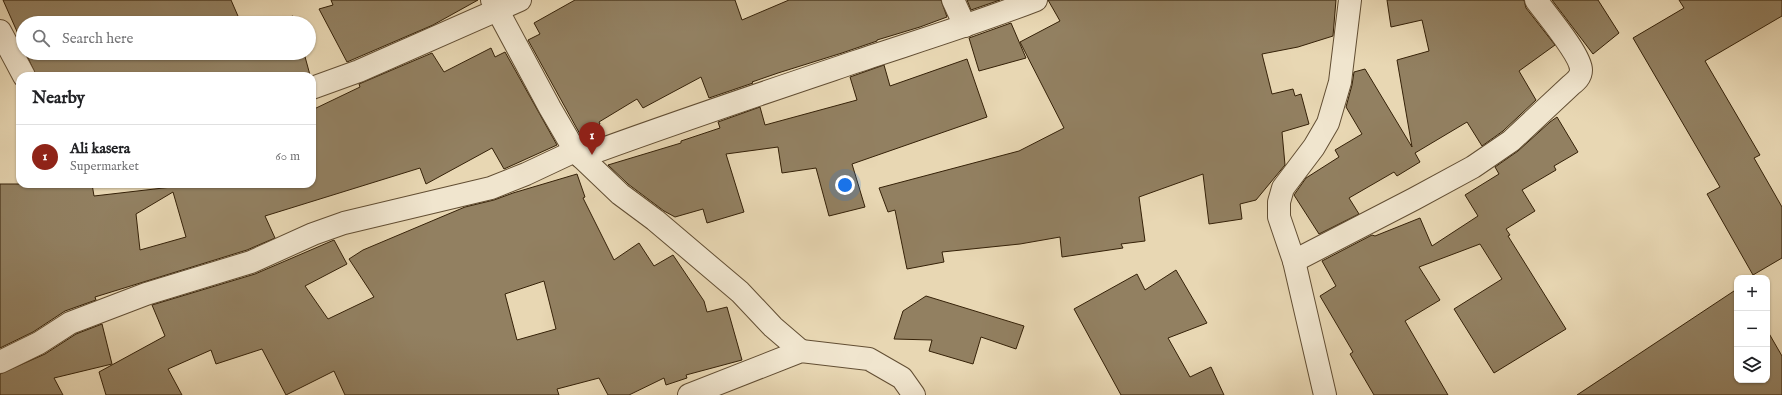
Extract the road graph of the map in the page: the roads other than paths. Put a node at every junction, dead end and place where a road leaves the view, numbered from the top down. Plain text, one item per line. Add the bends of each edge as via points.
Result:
1 (520, 0) edge
2 (952, 0) edge
3 (1036, 0) edge
4 (1350, 0) edge
5 (1536, 0) edge
6 (494, 5) edge
7 (965, 26) junction
8 (0, 31) edge
9 (22, 72) edge
10 (316, 87) edge
11 (578, 154) junction
12 (1294, 261) junction
13 (801, 351) junction
14 (0, 362) edge
15 (689, 395) edge
16 (914, 395) edge
17 (1325, 395) edge

1 - 6 street
2 - 7 street
3 - 7 street
4 - 12 street via 1340,82 1328,123 1314,148 1283,188 1279,202 1279,217
5 - 12 street via 1580,63 1581,72 1572,86 1511,141 1473,166 1414,200
6 - 10 street via 359,71
6 - 11 street
7 - 11 street via 636,137
8 - 9 street
11 - 13 street via 620,194 655,220 740,292 773,327
11 - 14 street via 492,188 344,223 251,262 146,294 70,323 39,343
12 - 17 street
13 - 15 street
13 - 16 street via 869,359 902,378

